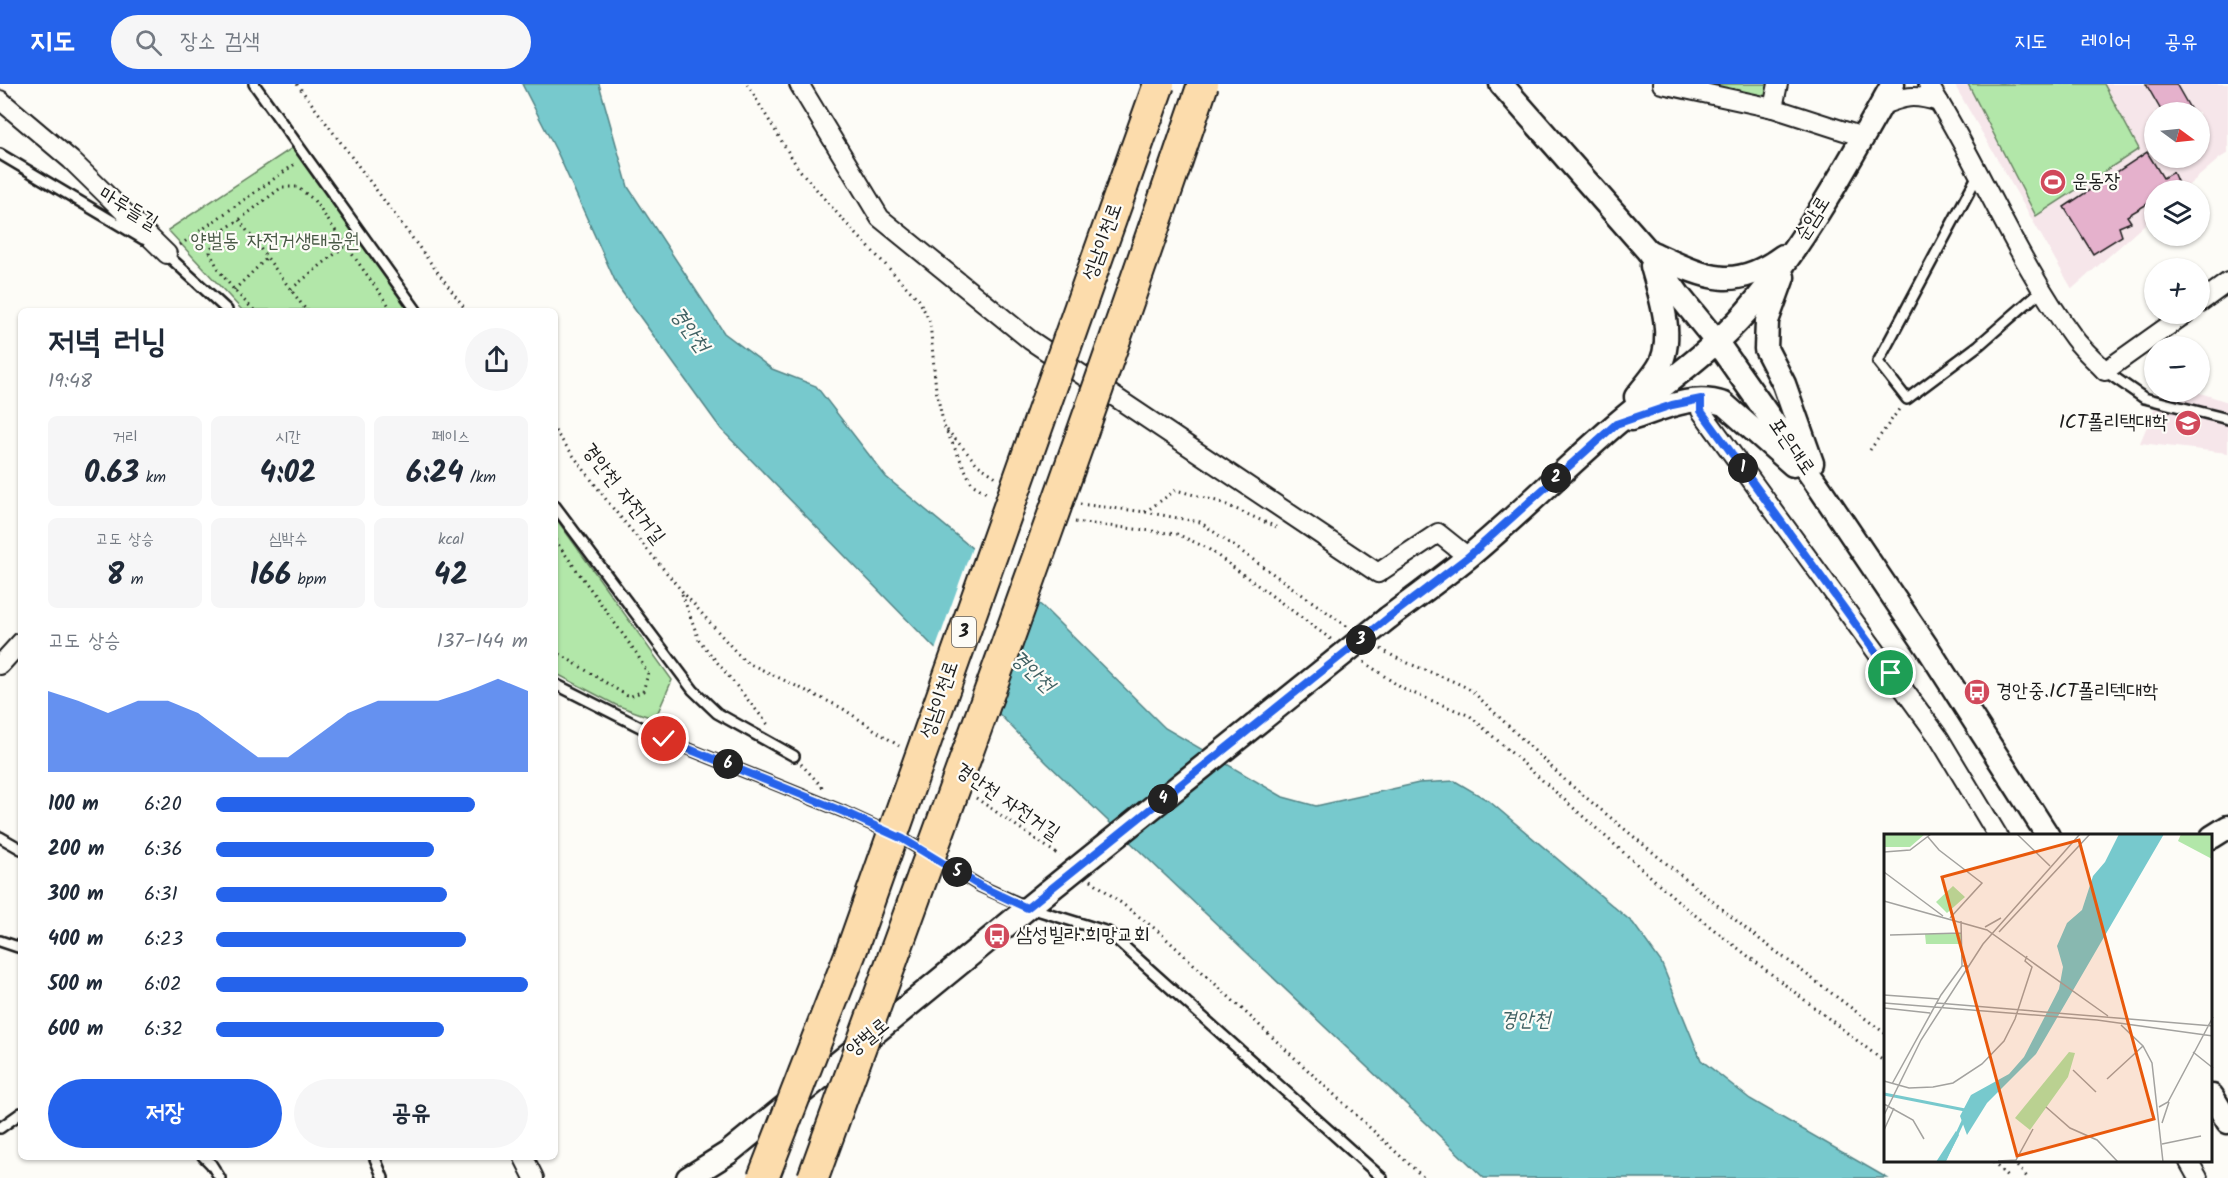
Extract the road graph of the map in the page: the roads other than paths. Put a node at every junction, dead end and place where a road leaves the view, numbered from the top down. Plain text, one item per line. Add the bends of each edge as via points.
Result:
1 (254, 84) edge
2 (799, 84) edge
3 (1159, 84) edge
4 (1203, 84) edge
5 (1662, 84) edge
6 (1778, 84) edge
7 (1893, 84) edge
8 (1928, 84) edge
9 (1512, 89) edge
10 (0, 100) edge
11 (1940, 102) junction
12 (1880, 106) junction
13 (1773, 108) junction
14 (1863, 137) junction
15 (0, 154) edge
16 (1979, 173) junction
17 (1796, 246) junction
18 (1647, 250) junction
19 (168, 254) junction
20 (2228, 282) edge
21 (2042, 290) junction
22 (2210, 295) edge
23 (225, 308) edge
24 (415, 308) edge
25 (2171, 324) edge
26 (1716, 341) junction
27 (2105, 371) junction
28 (1701, 399) junction
29 (2228, 419) edge
30 (1616, 424) junction
31 (1821, 490) junction
32 (558, 510) edge
33 (1468, 557) junction
34 (18, 645) edge
35 (0, 665) edge
36 (558, 686) edge
37 (794, 756) road end
38 (2228, 827) edge
39 (1997, 834) edge
40 (2047, 834) edge
41 (2213, 836) edge
42 (0, 837) edge
43 (18, 847) edge
44 (1027, 908) junction
45 (0, 941) edge
46 (18, 947) edge
47 (2213, 1099) edge
48 (18, 1115) edge
49 (2228, 1122) edge
50 (0, 1128) edge
51 (207, 1160) edge
52 (376, 1160) edge
53 (524, 1160) edge
54 (2190, 1163) edge
55 (220, 1178) edge
56 (383, 1178) edge
57 (534, 1178) edge
58 (688, 1178) edge
59 (763, 1178) edge
60 (813, 1178) edge
61 (1382, 1178) edge
62 (2198, 1178) edge

1 - 24 lane
2 - 33 street via 880,218 1030,340 1378,573 1438,533
3 - 59 highway, 성남이천로 / 3, bridge via 851,952
4 - 60 highway, 3, bridge via 981,716
5 - 13 street
6 - 13 street
7 - 12 street, 순암로
8 - 11 street
9 - 18 street, 포은대로
10 - 19 street via 71,160
11 - 12 street via 1919,96 1903,97
11 - 16 street
12 - 14 street, 순암로
13 - 14 street
14 - 17 street, 순암로
15 - 19 lane, 마루들길
16 - 21 street
16 - 21 lane via 1878,362 1907,399 1979,345
17 - 18 street via 1765,270 1736,279 1707,275
17 - 26 street, 순암로 via 1768,286
17 - 31 street via 1767,321 1766,349 1784,384
18 - 26 street, 포은대로
18 - 30 street via 1664,316 1665,350 1660,364
19 - 23 lane, 마루들길
20 - 22 street
21 - 27 street via 2075,339
25 - 27 street
26 - 30 street, 순암로
26 - 31 street, 포은대로
27 - 29 lane via 2144,398
28 - 30 street via 1680,402
28 - 31 street via 1724,404
28 - 39 street via 1701,411 1939,738
30 - 33 street, 양벌로
31 - 40 street, 포은대로
32 - 37 lane via 693,690 717,713
33 - 44 street, 양벌로, bridge
34 - 35 street
36 - 44 lane via 664,739 903,839 980,886
38 - 41 street
42 - 43 lane
44 - 58 street, 양벌로 via 728,1153
44 - 61 lane via 1108,932
45 - 46 lane
47 - 49 street
48 - 50 lane
51 - 55 lane
52 - 56 lane
53 - 57 street
54 - 62 street

